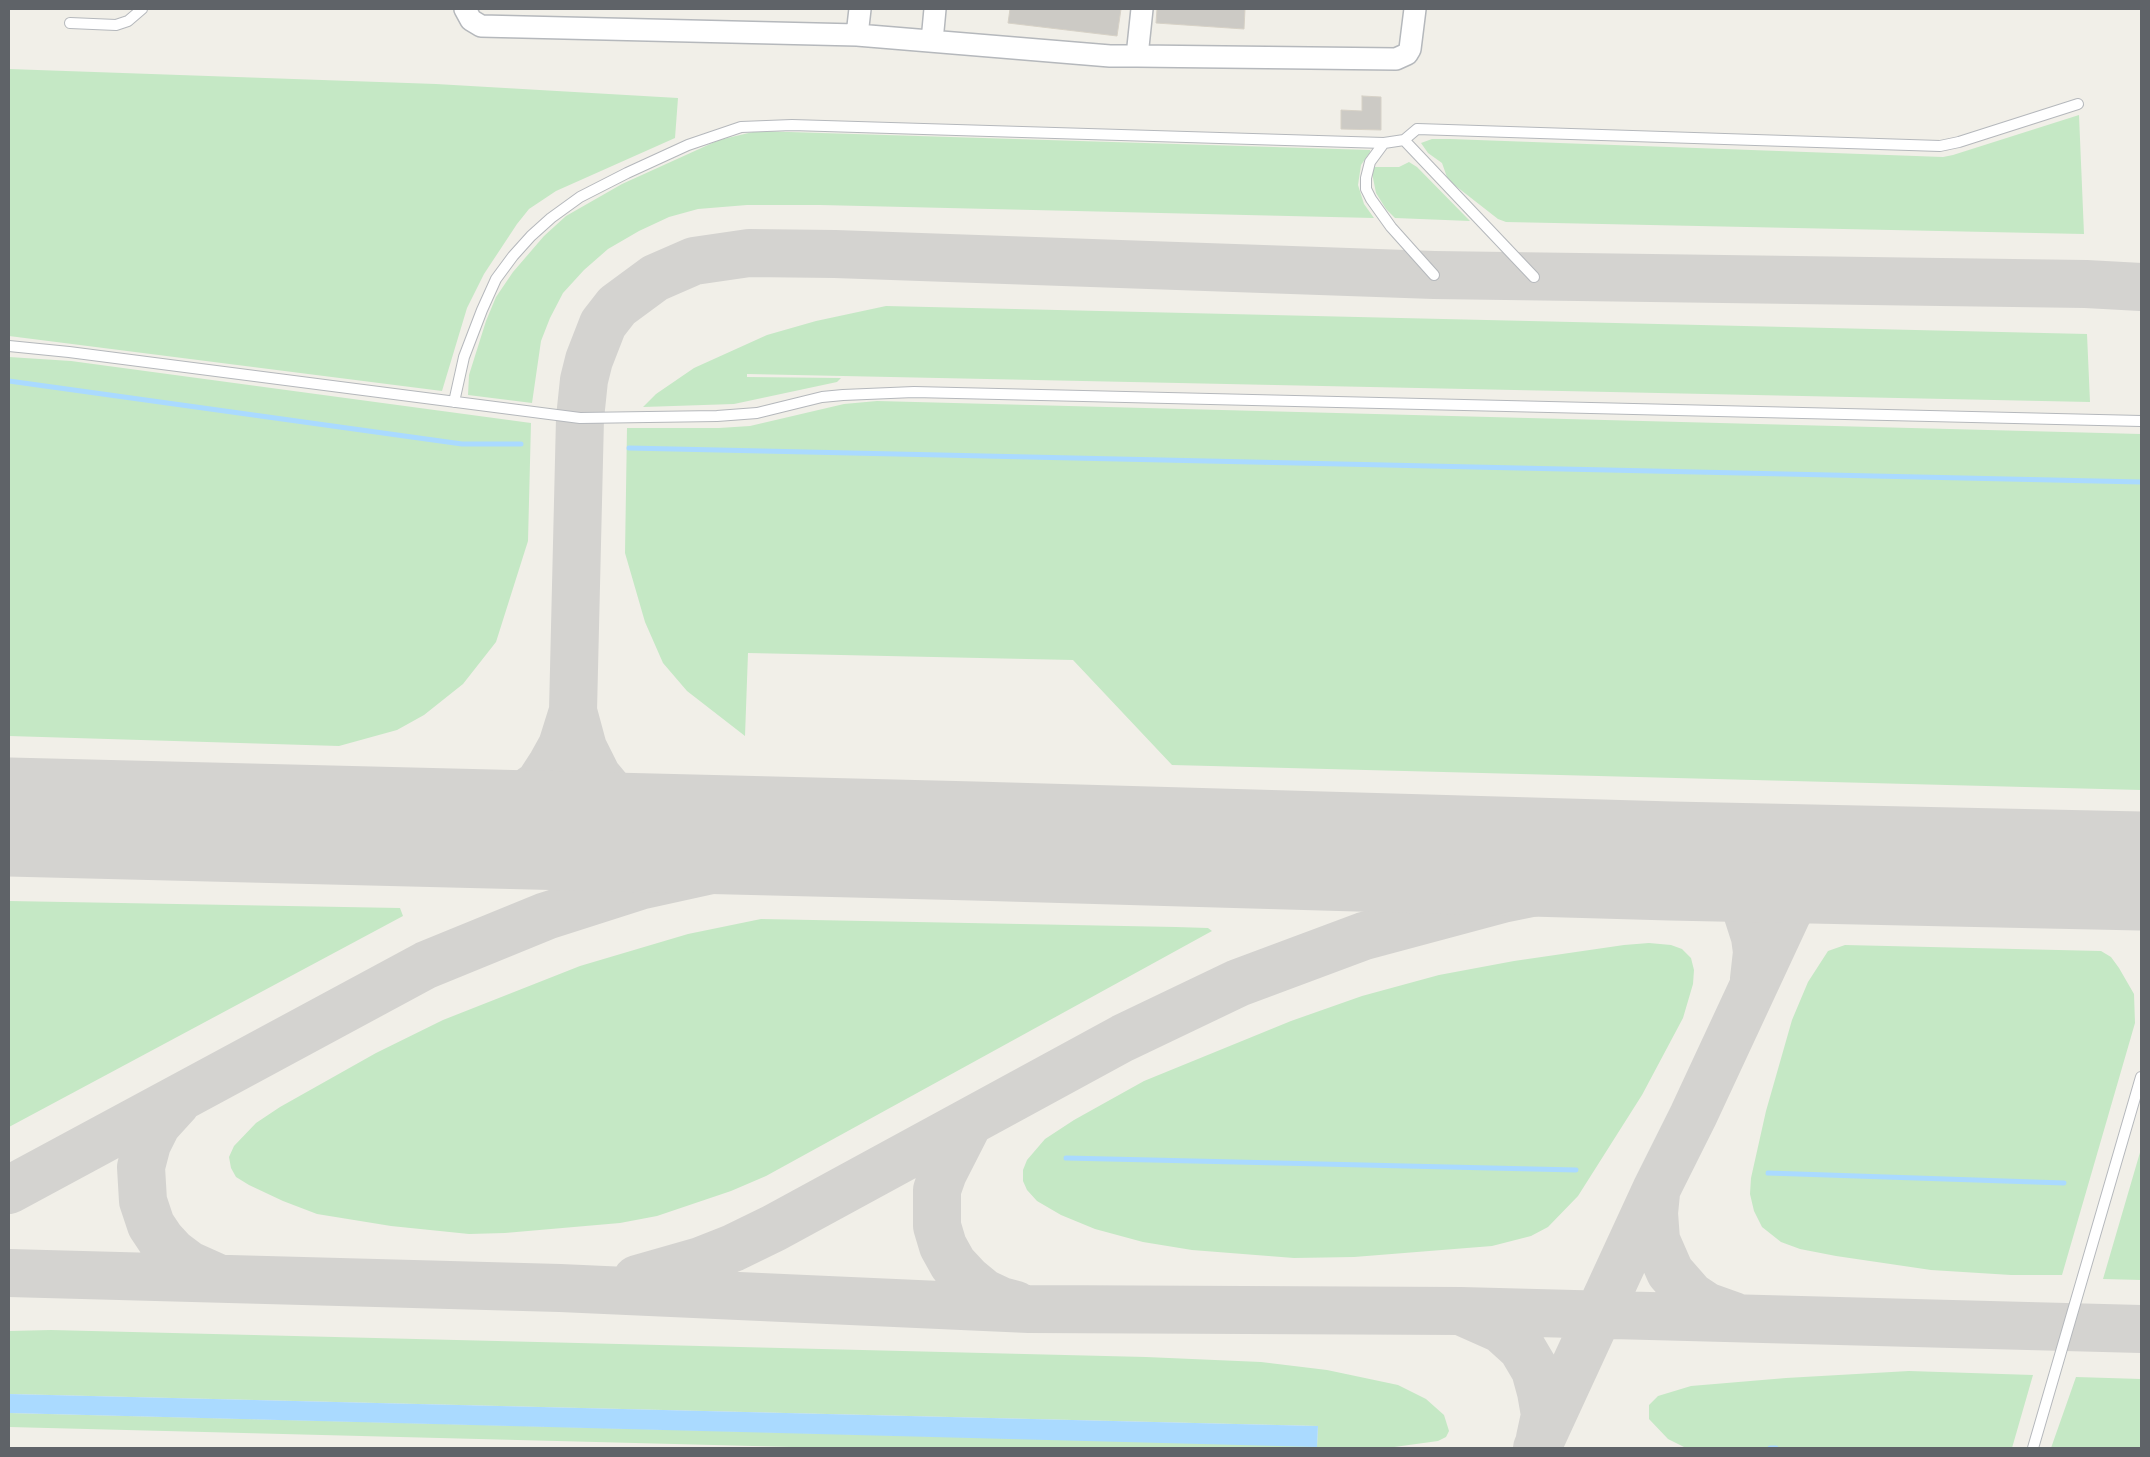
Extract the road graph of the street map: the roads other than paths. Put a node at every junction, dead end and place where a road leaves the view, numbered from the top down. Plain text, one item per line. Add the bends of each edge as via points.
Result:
1 (142, 9) edge
2 (465, 9) edge
3 (860, 9) edge
4 (935, 9) edge
5 (1142, 9) edge
6 (1414, 9) edge
7 (70, 23) dead end
8 (857, 35) junction
9 (932, 41) junction
10 (1137, 56) junction
11 (2078, 104) dead end
12 (1404, 140) junction
13 (1384, 143) junction
14 (1434, 275) dead end
15 (1534, 277) dead end
16 (9, 346) edge
17 (454, 402) junction
18 (2141, 421) edge
19 (2141, 1077) edge
20 (2033, 1448) edge

1 - 7 lane via 128,21 116,25
2 - 8 street via 470,20 481,26
3 - 8 street
4 - 9 street
5 - 10 street
6 - 10 street via 1410,48 1407,54 1396,58
8 - 9 street
9 - 10 street
11 - 12 lane via 1948,146 1417,129
12 - 13 lane
12 - 15 lane
13 - 14 lane via 1367,171 1368,194 1391,227
13 - 17 lane via 792,125 742,127 688,146 580,197 531,236 496,279 464,357
16 - 17 lane
17 - 18 lane via 580,418 677,418 756,413 843,395 914,392
19 - 20 lane

